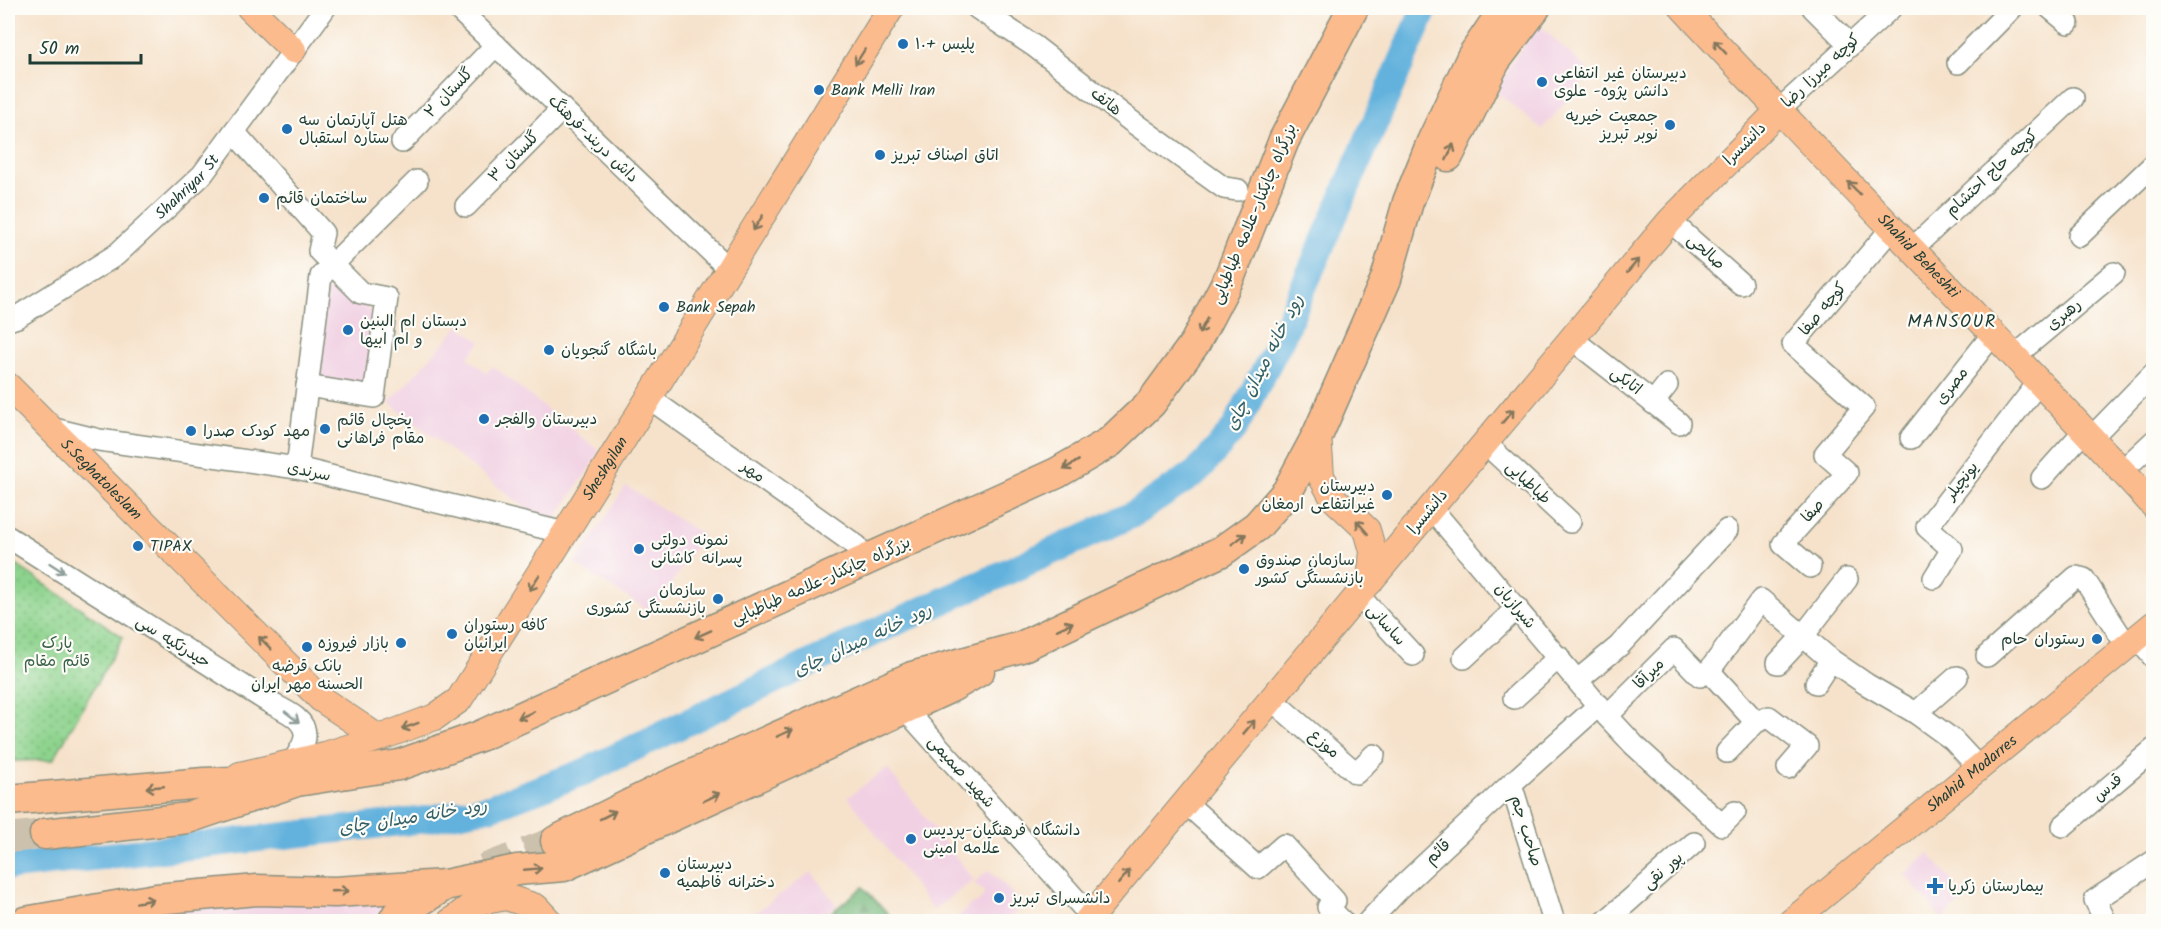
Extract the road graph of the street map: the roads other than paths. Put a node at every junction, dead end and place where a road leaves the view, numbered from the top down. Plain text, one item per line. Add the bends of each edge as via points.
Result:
1 (250, 8) edge
2 (325, 8) edge
3 (457, 8) edge
4 (891, 8) edge
5 (976, 8) edge
6 (1330, 8) edge
7 (1353, 8) edge
8 (1505, 8) edge
9 (1535, 8) edge
10 (1683, 8) edge
11 (1813, 8) edge
12 (1891, 8) edge
13 (2012, 8) edge
14 (2050, 8) edge
15 (2068, 23) dead end
16 (496, 45) junction
17 (1850, 45) junction
18 (293, 50) junction
19 (1958, 63) dead end
20 (2073, 98) dead end
21 (562, 109) junction
22 (1778, 111) junction
23 (234, 132) junction
24 (1284, 140) junction
25 (402, 142) dead end
26 (2154, 164) edge
27 (417, 181) dead end
28 (1238, 190) dead end
29 (466, 206) dead end
30 (1670, 221) junction
31 (1892, 228) junction
32 (2079, 236) dead end
33 (1912, 249) junction
34 (332, 264) junction
35 (729, 270) junction
36 (2114, 273) dead end
37 (1386, 279) junction
38 (1741, 284) dead end
39 (8, 320) edge
40 (1993, 334) junction
41 (1572, 339) junction
42 (2015, 356) junction
43 (2154, 373) edge
44 (2039, 382) junction
45 (1667, 385) dead end
46 (8, 386) edge
47 (307, 386) junction
48 (649, 398) junction
49 (1653, 403) junction
50 (1679, 423) dead end
51 (50, 428) junction
52 (2088, 433) junction
53 (1318, 434) junction
54 (1911, 438) dead end
55 (2154, 441) edge
56 (1485, 444) junction
57 (1825, 454) joint
58 (297, 468) junction
59 (2122, 471) junction
60 (2042, 478) dead end
61 (2154, 506) edge
62 (1431, 508) junction
63 (1570, 522) dead end
64 (1727, 530) dead end
65 (566, 533) junction
66 (8, 537) edge
67 (857, 546) dead end
68 (1810, 567) dead end
69 (1934, 578) dead end
70 (1847, 579) dead end
71 (1364, 589) junction
72 (1517, 608) junction
73 (1803, 636) junction
74 (2139, 636) edge
75 (1021, 647) junction
76 (1413, 655) dead end
77 (1987, 656) dead end
78 (1559, 657) junction
79 (1464, 658) dead end
80 (2154, 658) edge
81 (1831, 660) junction
82 (1778, 663) dead end
83 (1709, 671) junction
84 (1957, 678) dead end
85 (1578, 680) junction
86 (1816, 683) dead end
87 (1514, 698) dead end
88 (1272, 700) junction
89 (904, 708) junction
90 (1603, 710) junction
91 (1916, 713) junction
92 (1763, 719) junction
93 (379, 738) junction
94 (2154, 749) edge
95 (1727, 752) dead end
96 (1374, 755) dead end
97 (1788, 768) dead end
98 (1979, 768) junction
99 (295, 772) junction
100 (1511, 784) junction
101 (8, 800) edge
102 (1186, 803) junction
103 (1735, 812) dead end
104 (2063, 826) dead end
105 (45, 834) tunnel mouth
106 (556, 841) tunnel mouth
107 (1694, 843) dead end
108 (2154, 861) edge
109 (445, 885) junction
110 (1091, 920) edge
111 (25, 921) edge
112 (393, 921) edge
113 (450, 921) edge
114 (549, 921) edge
115 (1343, 921) edge
116 (1368, 921) edge
117 (1554, 921) edge
118 (1605, 921) edge
119 (1791, 921) edge
120 (2106, 921) edge

1 - 18 main road
2 - 18 street, Shahriyar St
3 - 16 street, داش دربند-فرهنگ
4 -> 35 main road, Sheshgilan
5 - 28 street, هاتف via 1034,46 1224,188
6 - 24 highway via 1305,68
7 - 24 highway, بزرگراه چایکنار-علامه طباطبایی
8 - 37 highway via 1472,57 1432,142 1407,202
37 -> 9 highway via 1421,221 1495,61
22 -> 10 main road, Shahid Beheshti
11 - 17 street
12 - 17 street, کوچه میرزا رضا
13 - 19 street
14 - 15 street
16 - 21 street, داش دربند-فرهنگ
16 - 25 street, گلستان ۲
17 - 22 street, کوچه میرزا رضا
18 - 23 street, Shahriyar St
20 - 33 street, کوچه حاج احتشام
21 - 29 street, گلستان ۳
21 - 35 street, داش دربند-فرهنگ
22 - 30 main road, دانشسرا
31 -> 22 main road, Shahid Beheshti
23 - 34 street via 323,232 319,251
23 - 39 street, Shahriyar St via 202,175 116,255
24 -> 99 highway, بزرگراه چایکنار-علامه طباطبایی via 1230,276 1195,343 1151,403 1110,442 1057,473 480,736 399,765
26 - 32 street
27 - 34 street
30 - 38 street, صالحی
41 -> 30 main road, دانشسرا
31 - 33 main road, Shahid Beheshti
31 - 57 street, کوچه صفا via 1792,345 1864,407
33 - 40 main road, Shahid Beheshti
34 - 47 street via 321,276
34 - 47 street via 361,292 387,298 374,397
35 - 48 main road, Sheshgilan
36 - 42 street, رهبری
37 - 53 highway
40 - 42 main road, Shahid Beheshti
40 - 54 street, مصری
41 - 49 street, اتابکی
56 -> 41 main road, دانشسرا
42 - 44 main road, Shahid Beheshti
43 - 52 street
44 - 52 main road, Shahid Beheshti
44 - 69 street, یونچیلر via 1927,527 1955,542
45 - 49 street
46 - 51 main road, S.Seghatoleslam
47 - 58 street
48 - 65 main road, Sheshgilan
48 - 67 street, مهر
49 - 50 street, اتابکی
51 - 58 street, سرندی via 99,440
93 -> 51 main road, S.Seghatoleslam via 321,699
52 - 59 main road, Shahid Beheshti
52 - 60 street
71 -> 53 main road via 1373,551 1367,530 1333,498 1321,476
75 -> 53 highway via 1222,551 1257,526 1287,492
55 - 59 street
56 - 62 main road, دانشسرا
56 - 63 street, طباطبایی
57 - 68 street, صفا via 1847,473 1783,544
58 - 65 street, سرندی
59 - 61 main road, Shahid Beheshti
62 - 71 main road, دانشسرا
62 - 72 street, شیرازبان
64 - 85 street via 1619,646
65 -> 93 main road, Sheshgilan via 459,700 435,717
66 -> 99 street, حیدرتکیه سی via 294,716 304,728 306,738
70 - 73 street
71 - 76 street, ساسانی
71 - 88 main road, دانشسرا
72 - 78 street, شیرازبان
72 - 79 street
73 - 81 street
73 - 82 street
73 - 83 street via 1761,600
74 - 77 street via 2084,579 2076,578
74 - 80 street
74 - 98 main road, Shahid Modarres
75 - 89 highway via 951,687
106 -> 75 highway via 665,787 912,677
78 - 85 street, شیرازبان
78 - 87 street
81 - 86 street
81 - 91 street
83 - 90 street, میرآقا via 1700,676 1674,649
83 - 92 street, میرآقا
84 - 91 street
85 - 90 street, شیرازبان
88 - 96 street, موزع via 1356,772
102 -> 88 main road, دانشسرا
109 -> 89 highway via 517,870 564,866
89 - 110 street, شهید صمیمی
90 - 100 street, صاحب جم
90 - 103 street, شیرازبان via 1634,745 1722,825
91 - 98 street via 1953,740
92 - 95 street
92 - 97 street, میرآقا via 1807,746
93 - 99 main road, Sheshgilan via 325,755
94 - 104 street, قدس
98 - 119 main road, Shahid Modarres
99 -> 101 highway
99 - 105 highway, بزرگراه چایکنار-علامه طباطبایی via 188,818
100 - 116 street, قائم
100 - 117 street, صاحب جم
110 -> 102 main road, دانشسرا
102 - 115 street via 1258,868 1284,845 1335,901 1328,907
107 - 118 street, پور نقی
108 - 120 street via 2095,900
111 -> 109 highway via 156,899 257,890 335,892
109 - 112 highway
113 - 114 main road via 475,903 506,897 536,907

